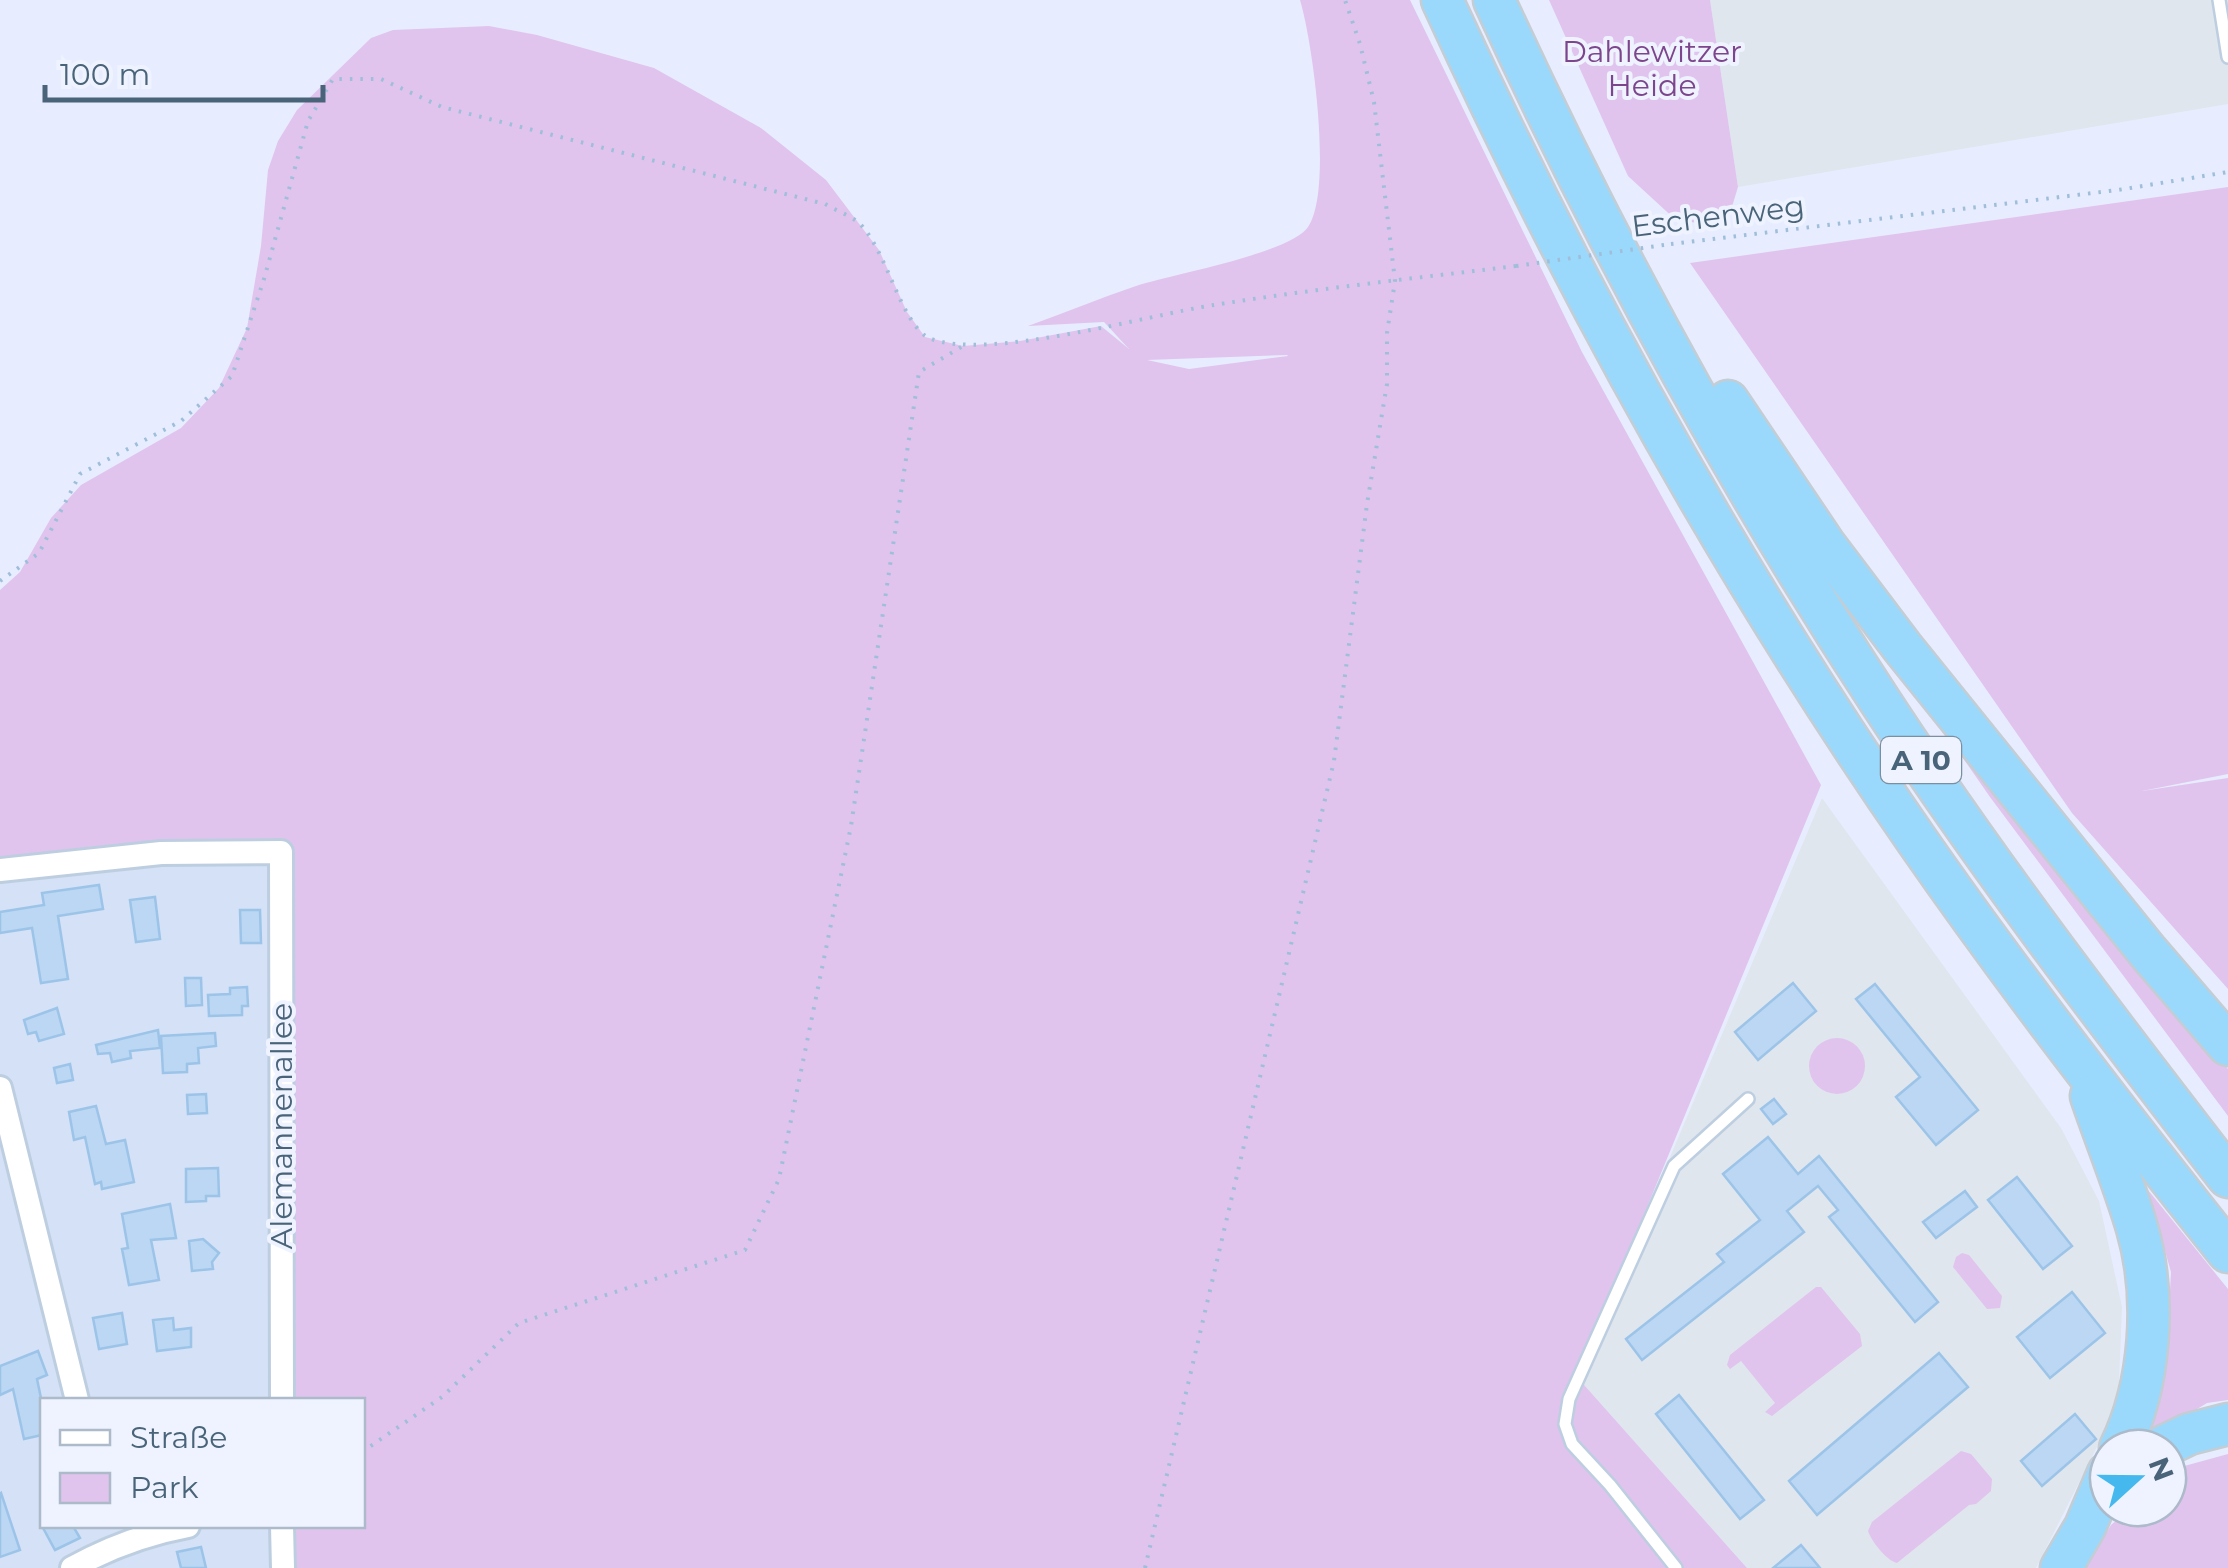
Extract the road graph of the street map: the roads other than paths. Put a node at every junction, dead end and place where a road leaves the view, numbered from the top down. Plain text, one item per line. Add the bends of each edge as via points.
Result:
1 (1442, 0) edge
2 (1494, 0) edge
3 (2219, 0) edge
4 (2228, 57) edge
5 (1652, 317) junction
6 (0, 870) edge
7 (2228, 1044) edge
8 (2082, 1069) junction
9 (0, 1088) edge
10 (1748, 1099) dead end
11 (2228, 1177) edge
12 (2228, 1252) edge
13 (77, 1398) edge
14 (282, 1398) edge
15 (2228, 1424) edge
16 (2129, 1428) edge
17 (2188, 1434) edge
18 (2088, 1525) edge
19 (176, 1528) edge
20 (282, 1528) edge
21 (109, 1536) edge
22 (72, 1568) edge
23 (283, 1568) edge
24 (1676, 1568) edge
25 (2062, 1568) edge

1 - 8 highway, A 10 via 1603,326 1744,573 1916,839
2 - 5 highway, A 10
3 - 4 lane
5 - 7 highway via 1731,405 1903,648
5 - 11 highway, A 10 via 1881,702 2052,948
6 - 14 street, Alemannenallee via 161,853 281,852
8 - 12 highway, A 10
8 - 16 highway via 2146,1274 2142,1379
9 - 13 street
10 - 24 lane via 1674,1166 1569,1400 1565,1424 1572,1444
15 - 17 highway
18 - 25 highway
19 - 21 street
20 - 23 street
21 - 22 street

